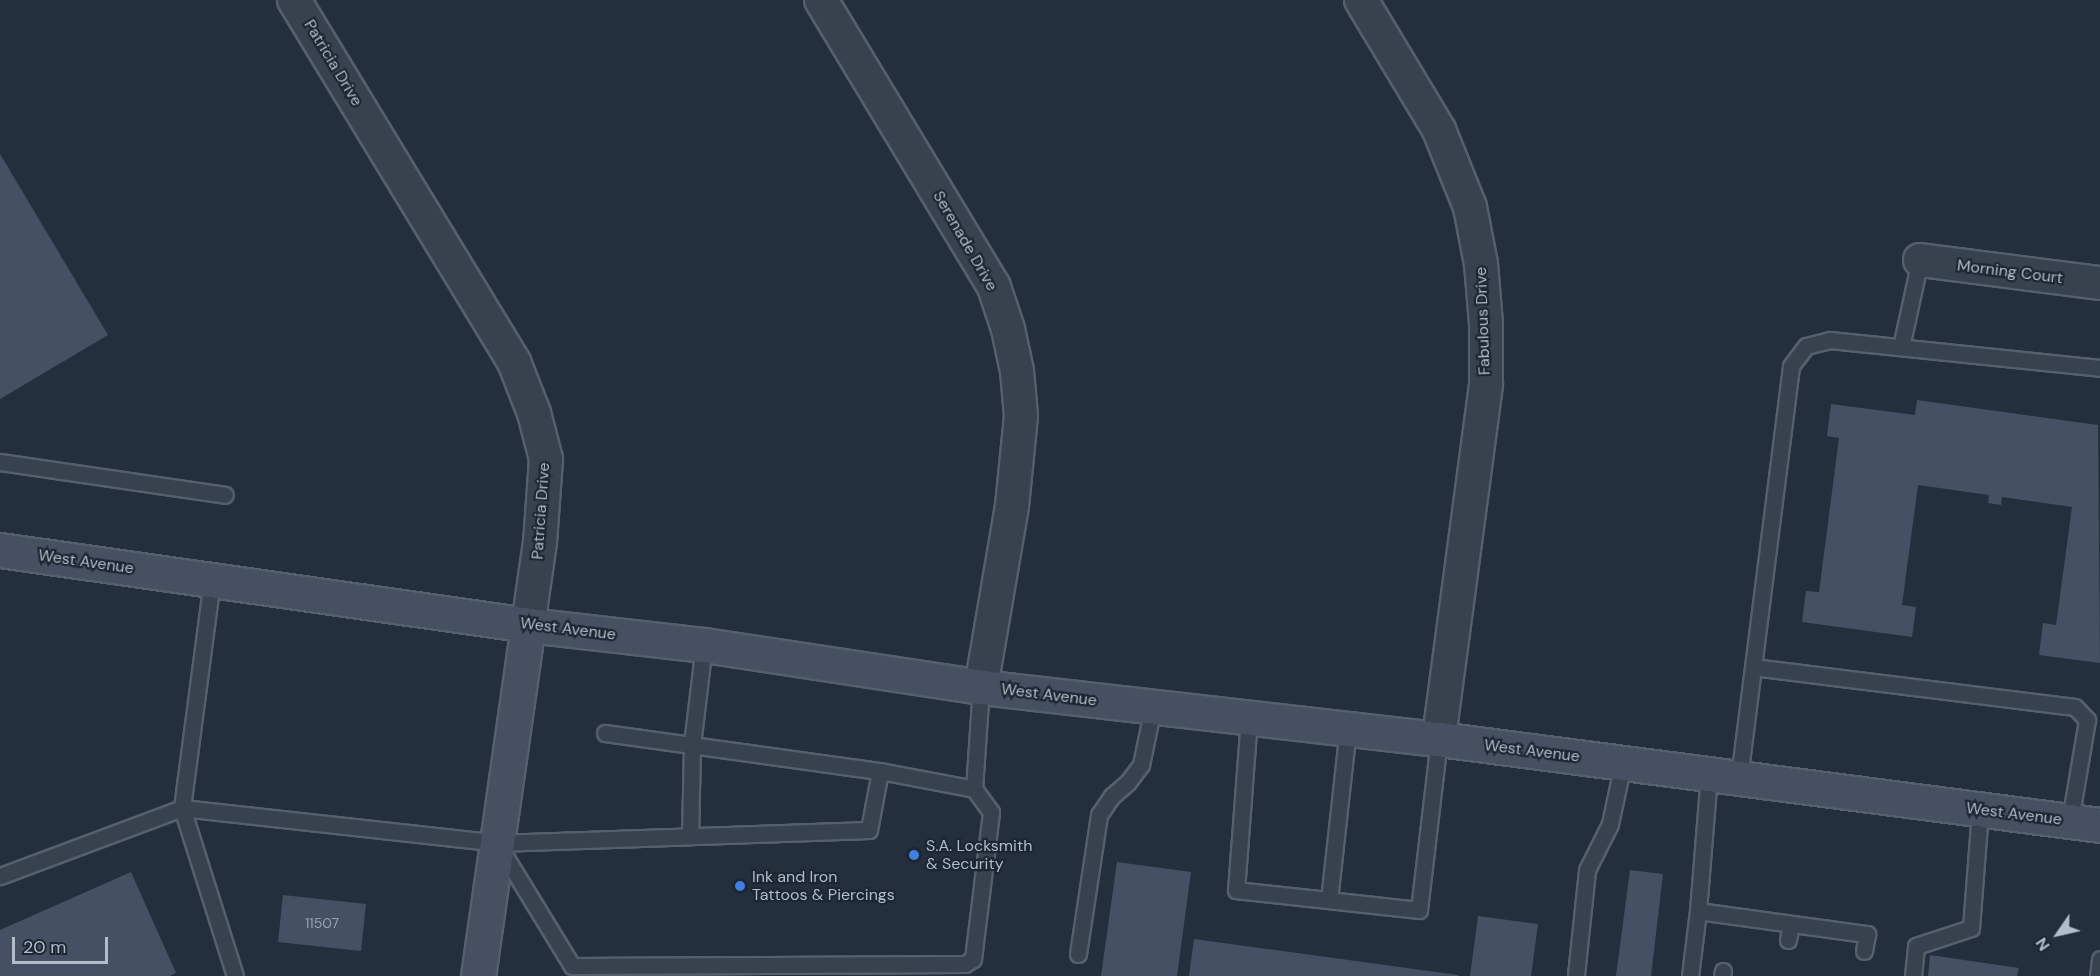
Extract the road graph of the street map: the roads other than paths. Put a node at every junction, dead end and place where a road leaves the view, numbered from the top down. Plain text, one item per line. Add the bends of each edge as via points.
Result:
1 (294, 0) edge
2 (821, 0) edge
3 (1361, 0) edge
4 (1920, 260) joint
5 (2100, 283) edge
6 (1901, 347) junction
7 (2100, 368) edge
8 (0, 462) edge
9 (225, 495) dead end
10 (0, 550) edge
11 (212, 580) junction
12 (528, 624) junction
13 (704, 645) junction
14 (1753, 667) junction
15 (981, 687) junction
16 (1153, 707) junction
17 (1249, 718) junction
18 (1348, 729) junction
19 (605, 733) dead end
20 (1439, 739) junction
21 (692, 745) junction
22 (1623, 763) junction
23 (880, 771) junction
24 (1724, 776) junction
25 (974, 789) junction
26 (182, 807) junction
27 (1980, 810) junction
28 (2085, 823) edge
29 (690, 836) junction
30 (497, 843) junction
31 (0, 876) edge
32 (1329, 900) junction
33 (1698, 911) junction
34 (1730, 915) junction
35 (1791, 924) junction
36 (1818, 928) junction
37 (1728, 931) dead end
38 (1788, 940) dead end
39 (1816, 944) dead end
40 (1864, 951) dead end
41 (1078, 954) dead end
42 (2100, 959) edge
43 (1575, 975) edge
44 (235, 976) edge
45 (478, 976) edge
46 (1690, 976) edge
47 (1913, 976) edge
48 (2098, 976) edge

1 - 12 street, Patricia Drive via 514,362 534,412 546,459 540,542
2 - 15 street, Serenade Drive via 994,287 1008,329 1021,416 1012,506
3 - 20 street, Fabulous Drive via 1439,130 1470,207 1481,264 1486,384
4 - 5 street, Morning Court
4 - 6 lane
6 - 7 lane
6 - 14 lane via 1830,340 1806,346 1791,366
8 - 9 lane
10 - 11 main road, West Avenue
11 - 12 main road, West Avenue
11 - 26 lane
12 - 13 main road, West Avenue
12 - 30 main road, Patricia Drive
13 - 15 main road, West Avenue
13 - 21 lane
14 - 24 lane
14 - 28 lane via 2075,708 2087,720
15 - 16 main road, West Avenue
15 - 25 lane
16 - 17 main road, West Avenue
16 - 41 lane via 1141,765 1099,814
17 - 18 main road, West Avenue
17 - 32 lane via 1236,890
18 - 20 main road, West Avenue
18 - 32 lane
19 - 21 lane
20 - 22 main road, West Avenue
20 - 32 lane via 1419,910
21 - 23 lane
21 - 29 lane
22 - 24 main road, West Avenue
22 - 43 lane via 1610,824 1587,870
23 - 25 lane
23 - 29 lane via 869,830
24 - 27 main road, West Avenue
24 - 33 lane
25 - 30 lane via 991,812 973,959 965,964 572,966
26 - 30 lane
26 - 31 lane
26 - 44 lane
27 - 28 main road, West Avenue
27 - 47 lane via 1971,928 1916,946
29 - 30 lane
30 - 45 main road, Patricia Drive
33 - 34 lane
33 - 46 lane
34 - 35 lane via 1764,928
34 - 37 lane
35 - 36 lane
35 - 38 lane
36 - 39 lane
36 - 40 lane via 1866,934
42 - 48 lane

